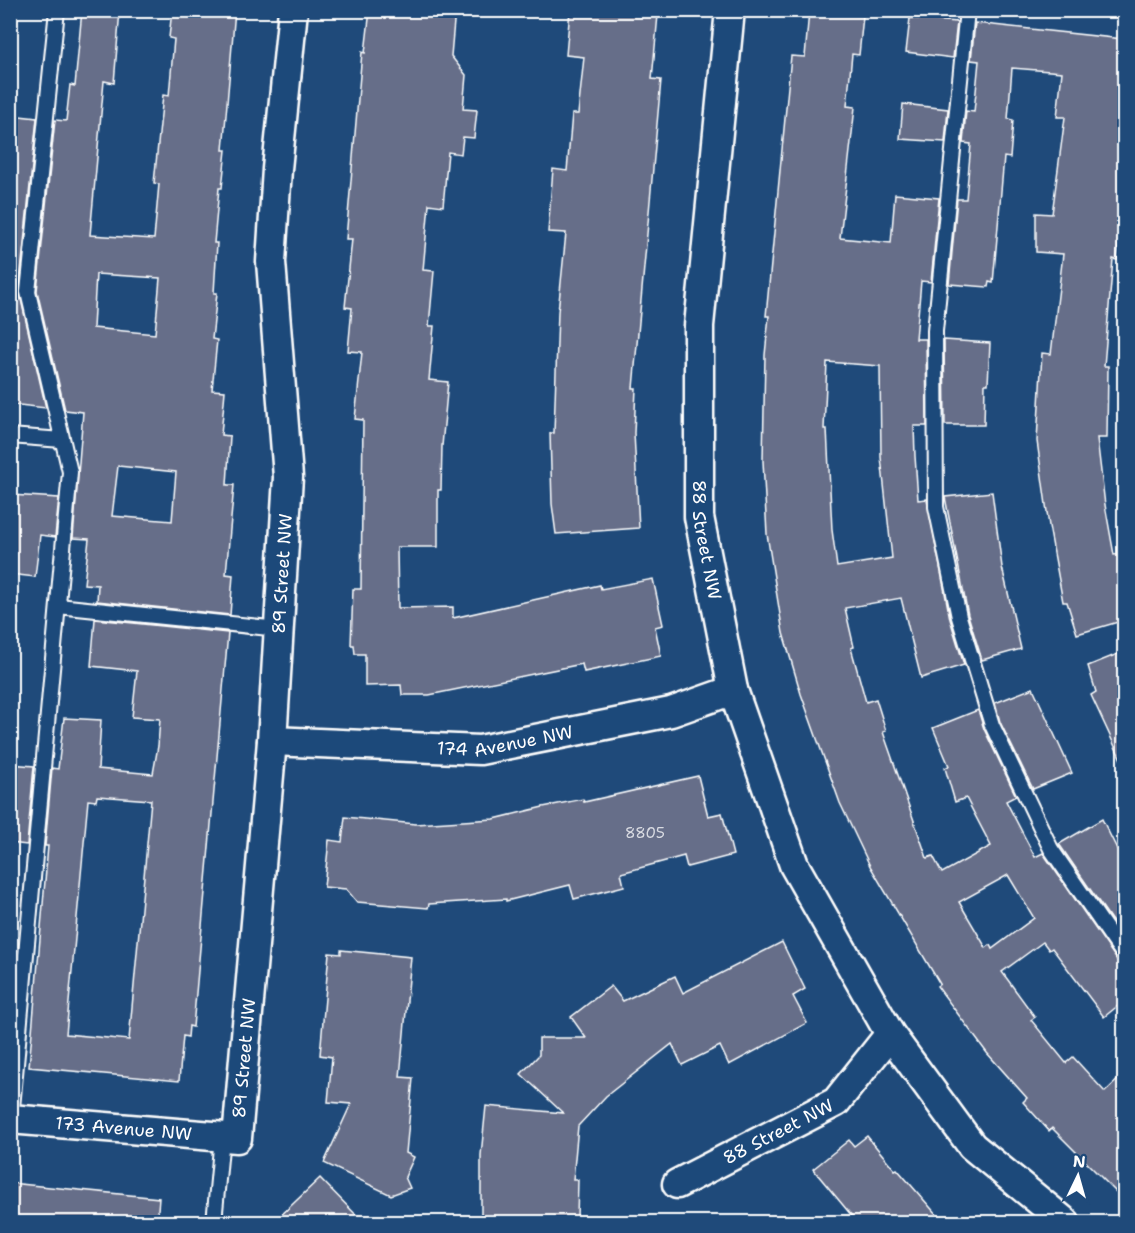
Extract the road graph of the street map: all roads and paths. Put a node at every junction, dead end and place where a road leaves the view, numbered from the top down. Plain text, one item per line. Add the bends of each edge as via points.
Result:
1 (57, 10) edge
2 (294, 10) edge
3 (730, 10) edge
4 (967, 10) edge
5 (10, 436) edge
6 (62, 440) junction
7 (58, 606) junction
8 (279, 629) junction
9 (733, 690) junction
10 (272, 741) junction
11 (1125, 955) edge
12 (890, 1034) junction
13 (11, 1119) edge
14 (230, 1137) junction
15 (677, 1184) dead end
16 (214, 1222) edge
17 (1065, 1222) edge

1 - 6 lane via 28,292
2 - 8 street, 89 Street NW via 271,262 288,477
3 - 9 street, 88 Street NW via 699,326 699,517
4 - 11 lane via 935,331 936,507 959,617 992,725 1051,849
5 - 6 lane
6 - 7 lane via 70,472
7 - 8 lane
7 - 13 lane
8 - 10 street, 89 Street NW
9 - 10 street, 174 Avenue NW via 671,712 480,750
9 - 12 street, 88 Street NW via 794,865
10 - 14 street, 89 Street NW
12 - 15 street, 88 Street NW via 836,1102
12 - 17 street, 88 Street NW via 972,1146
13 - 14 street, 173 Avenue NW
14 - 16 lane

